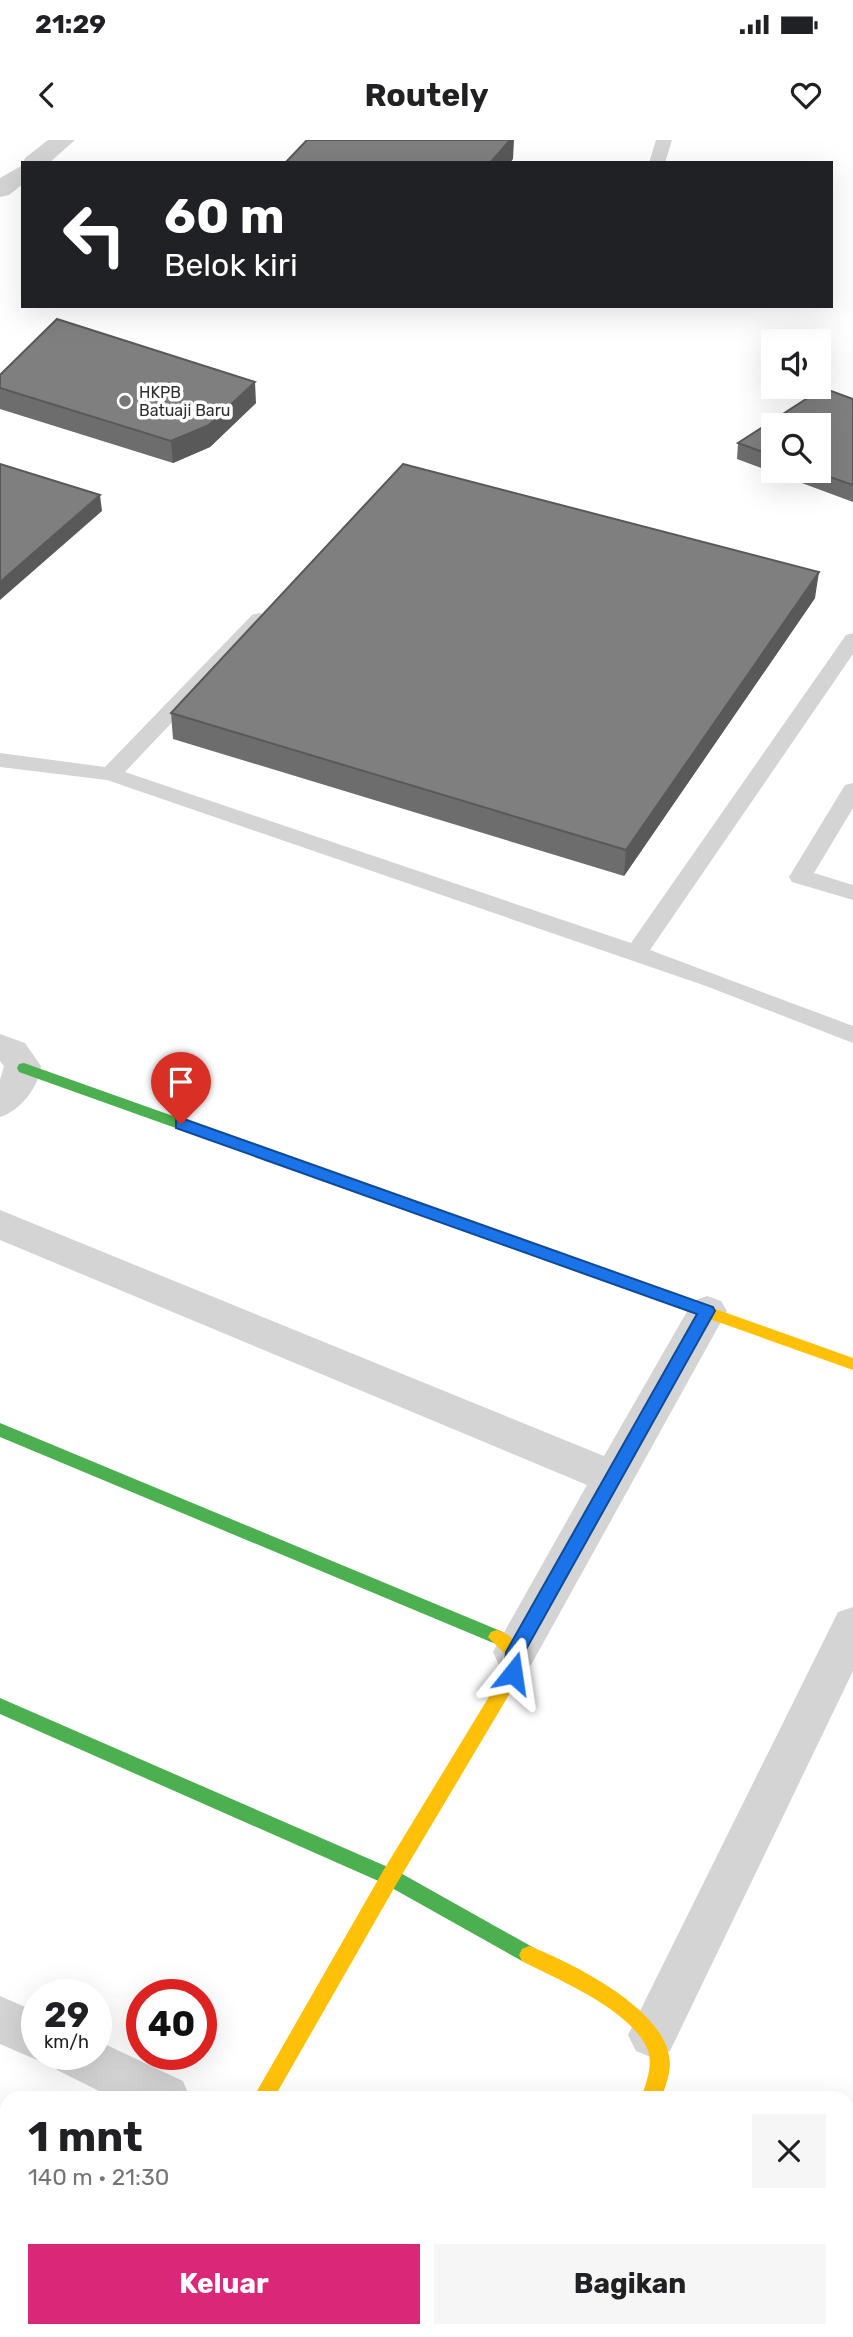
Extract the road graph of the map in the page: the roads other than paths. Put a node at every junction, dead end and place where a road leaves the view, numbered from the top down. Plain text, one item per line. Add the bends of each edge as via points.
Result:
1 (62, 140) edge
2 (664, 140) edge
3 (36, 161) edge
4 (658, 161) edge
5 (21, 174) edge
6 (0, 190) edge
7 (275, 603) edge
8 (853, 639) edge
9 (0, 760) edge
10 (110, 775) junction
11 (853, 790) edge
12 (853, 893) edge
13 (636, 953) junction
14 (853, 1034) edge
15 (12, 1057) edge
16 (0, 1104) edge
17 (0, 1224) edge
18 (707, 1311) junction
19 (853, 1364) edge
20 (0, 1430) edge
21 (613, 1478) junction
22 (853, 1625) edge
23 (515, 1652) junction
24 (0, 1706) edge
25 (390, 1877) junction
26 (0, 2019) edge
27 (21, 2029) edge
28 (653, 2035) junction
29 (107, 2070) edge
30 (150, 2091) edge
31 (267, 2091) edge
32 (653, 2091) edge

1 - 3 street
2 - 4 lane
5 - 6 street
7 - 10 lane
8 - 13 lane
9 - 10 lane
10 - 13 lane
11 - 12 lane via 800,877
13 - 14 lane
15 - 16 street via 22,1079
15 - 18 street
17 - 21 street
18 - 19 street
18 - 21 street
20 - 23 street via 501,1639
21 - 23 street
22 - 28 street
23 - 25 street via 513,1673
24 - 25 street
25 - 28 street via 627,2010
25 - 31 street
26 - 27 street
28 - 32 street via 660,2068
29 - 30 street

